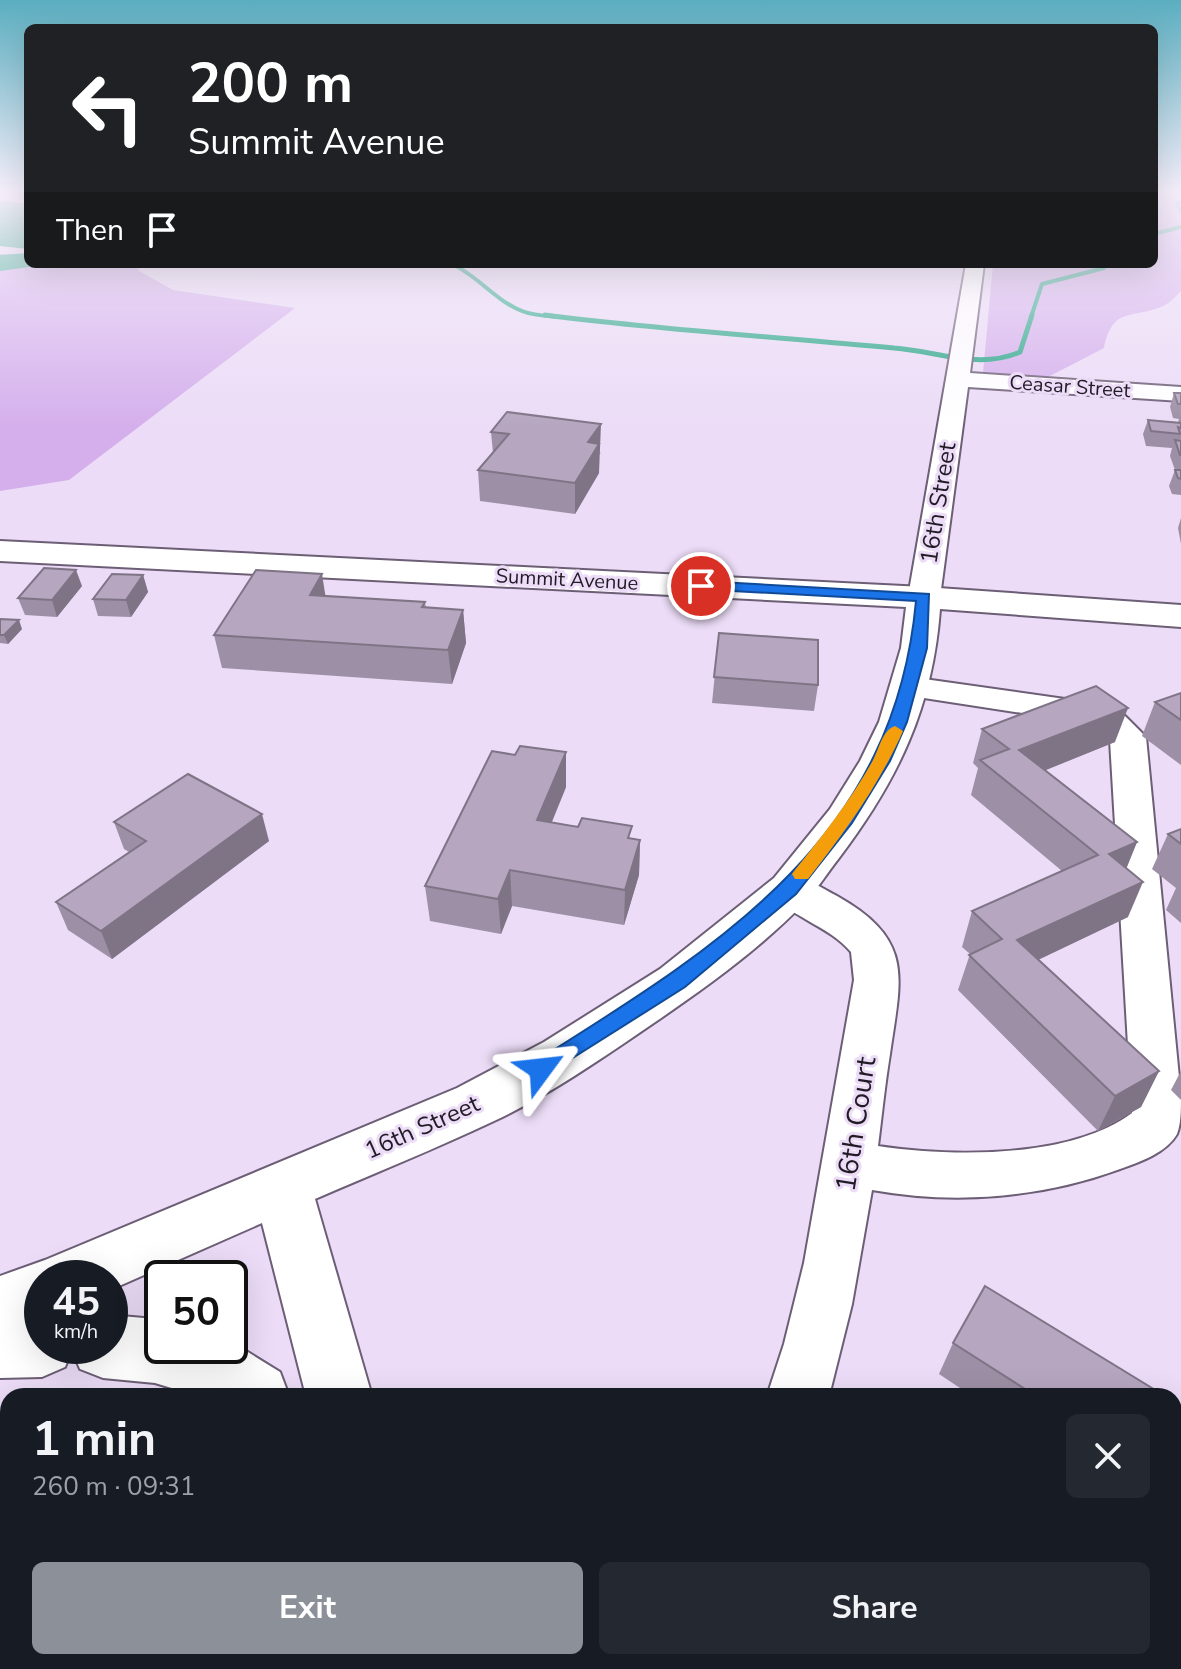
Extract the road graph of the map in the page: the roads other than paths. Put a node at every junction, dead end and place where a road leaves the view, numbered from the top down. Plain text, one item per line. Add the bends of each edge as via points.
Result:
1 (974, 272) edge
2 (960, 366) junction
3 (1181, 394) edge
4 (0, 551) edge
5 (924, 597) junction
6 (1181, 616) edge
7 (910, 687) junction
8 (790, 889) junction
9 (850, 1164) junction
10 (283, 1188) junction
11 (111, 1260) edge
12 (24, 1297) edge
13 (0, 1307) edge
14 (24, 1345) edge
15 (0, 1346) edge
16 (128, 1348) edge
17 (244, 1388) edge
18 (337, 1388) edge
19 (801, 1388) edge

1 - 2 street, 16th Street
2 - 3 street, Ceasar Street
2 - 5 street, 16th Street
4 - 5 main road, Summit Avenue
5 - 6 main road, Summit Avenue
5 - 7 main road, 16th Street
7 - 8 main road, 16th Street via 881,761 845,819
7 - 9 street via 1080,711 1109,721 1128,737 1158,1122 1125,1145 1078,1161 970,1176 896,1173
8 - 9 street, 16th Court via 866,938 874,955 875,989
8 - 10 main road, 16th Street via 678,982 563,1057 476,1104
9 - 19 street, 16th Court via 824,1308
10 - 11 main road, 16th Street
10 - 18 main road
12 - 13 main road
14 - 15 main road
16 - 17 main road via 211,1366

